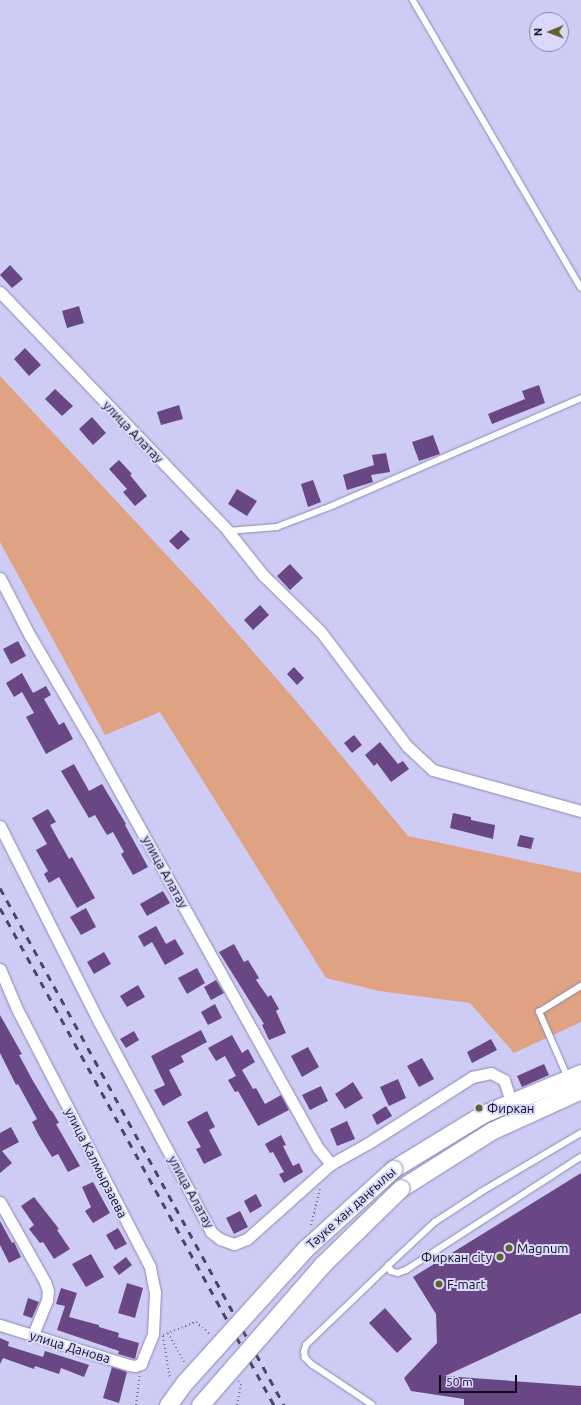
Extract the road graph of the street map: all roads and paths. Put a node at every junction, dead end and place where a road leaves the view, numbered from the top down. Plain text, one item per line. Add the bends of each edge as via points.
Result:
1 (413, 0) edge
2 (581, 288) edge
3 (0, 292) edge
4 (581, 398) edge
5 (228, 531) junction
6 (0, 578) edge
7 (581, 811) edge
8 (0, 826) edge
9 (0, 969) edge
10 (581, 986) edge
11 (575, 1075) edge
12 (581, 1090) edge
13 (511, 1102) junction
14 (581, 1133) edge
15 (581, 1157) edge
16 (331, 1164) junction
17 (320, 1188) dead end
18 (0, 1202) edge
19 (310, 1227) dead end
20 (389, 1265) junction
21 (0, 1325) edge
22 (168, 1333) dead end
23 (34, 1335) junction
24 (163, 1335) dead end
25 (180, 1353) dead end
26 (168, 1361) dead end
27 (141, 1364) junction
28 (136, 1405) edge
29 (168, 1405) edge
30 (200, 1405) edge
31 (372, 1405) edge

1 - 2 lane
3 - 5 street, улица Алатау
4 - 5 lane via 325,509 277,527
5 - 7 street, улица Алатау via 263,575 321,632 407,746 434,770
6 - 16 street, улица Алатау via 314,1142
8 - 16 street, улица Алатау via 99,1022 211,1232 220,1239 234,1244 247,1239
9 - 27 street, улица Калмырзаева via 17,1009 150,1267 156,1292 153,1334
10 - 11 lane via 539,1012
11 - 13 main road, Тәуке хан даңғылы
12 - 30 main road, Тәуке хан даңғылы, bridge via 491,1131 401,1188 322,1265
13 - 16 street, улица Алатау via 504,1080 491,1074 472,1076 368,1144
13 - 29 main road, Тәуке хан даңғылы, bridge via 483,1114 393,1169 306,1248 188,1379
14 - 20 lane via 435,1222
15 - 20 lane via 406,1270 398,1273 391,1271
17 - 19 path
18 - 23 street via 48,1291
20 - 31 lane via 306,1345 304,1352 305,1358 312,1365
21 - 23 street, улица Данова
22 - 25 path
23 - 27 street, улица Данова via 129,1365
24 - 26 path
27 - 28 path

